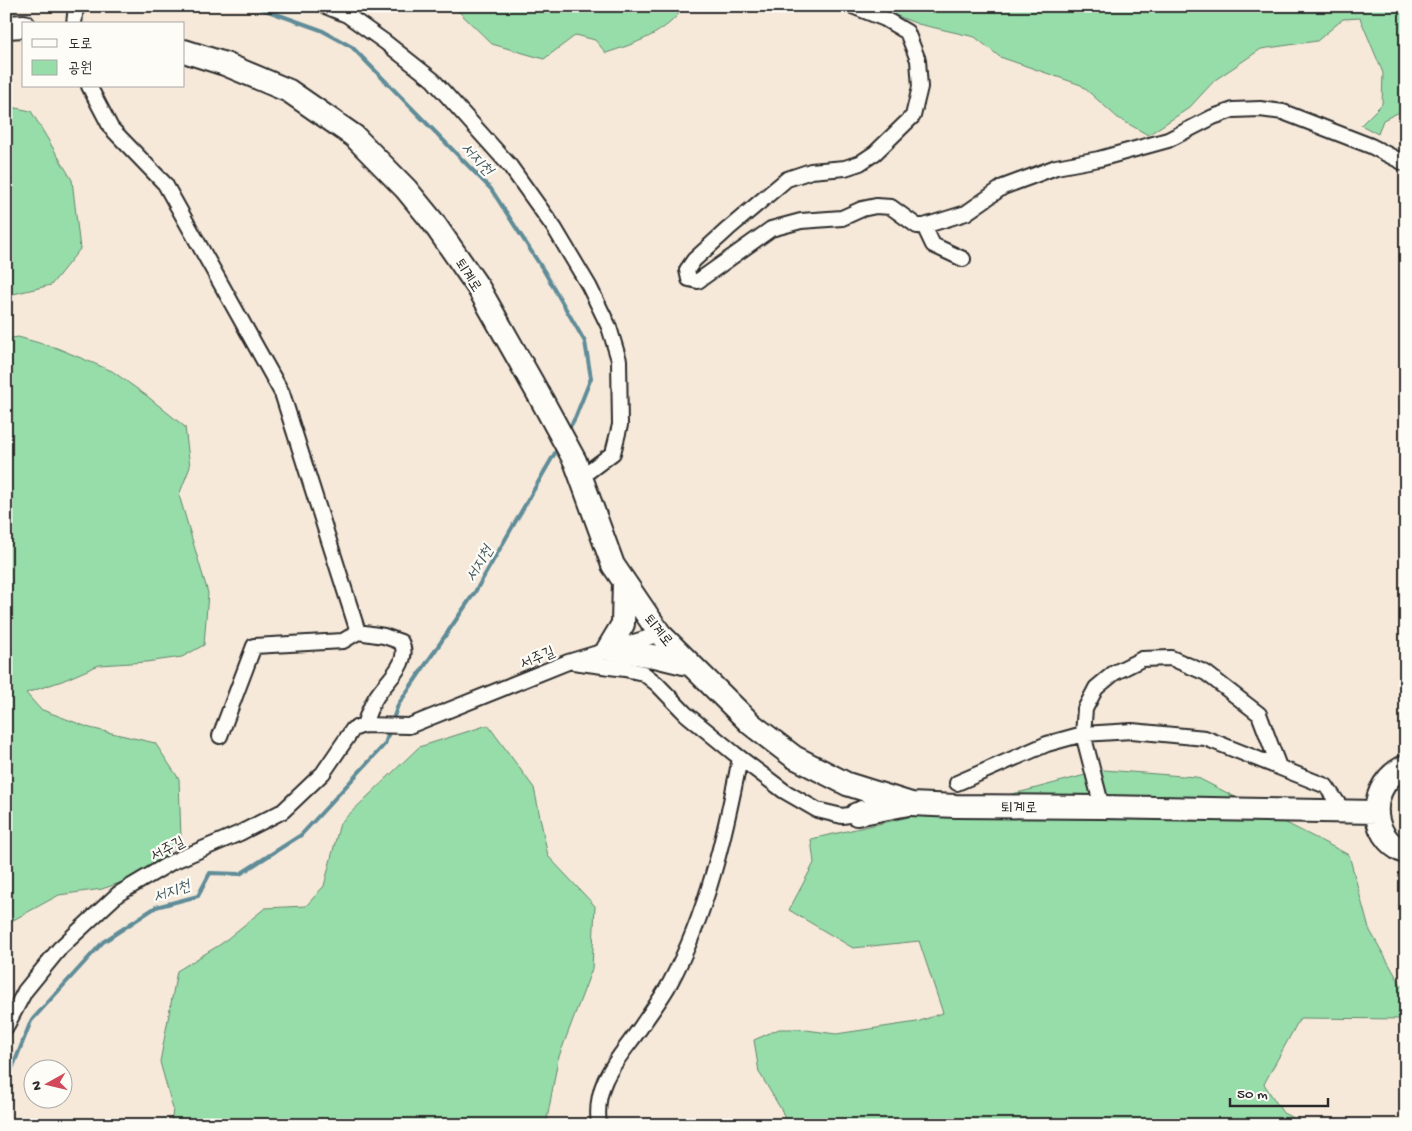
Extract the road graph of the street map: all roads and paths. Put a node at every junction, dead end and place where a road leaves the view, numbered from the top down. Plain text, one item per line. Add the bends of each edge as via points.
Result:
1 (76, 6) edge
2 (325, 6) edge
3 (852, 6) edge
4 (74, 22) edge
5 (22, 26) edge
6 (6, 27) edge
7 (185, 52) edge
8 (89, 88) edge
9 (1406, 164) edge
10 (924, 226) junction
11 (963, 259) dead end
12 (578, 469) junction
13 (624, 581) junction
14 (358, 632) junction
15 (660, 634) junction
16 (608, 649) junction
17 (568, 662) junction
18 (691, 665) junction
19 (367, 725) junction
20 (1083, 734) junction
21 (220, 736) dead end
22 (740, 758) junction
23 (1406, 766) edge
24 (1279, 767) junction
25 (956, 783) dead end
26 (871, 792) junction
27 (911, 804) junction
28 (1102, 807) junction
29 (1344, 812) junction
30 (1376, 812) junction
31 (857, 814) junction
32 (1406, 853) edge
33 (6, 1026) edge
34 (599, 1125) edge

1 - 4 street
2 - 12 street via 355,20 439,87 510,166 555,229 589,286 609,327 619,360 620,425 613,453
3 - 10 street via 907,32 918,60 920,87 913,116 860,163 787,179 694,260 687,270 689,279 698,281 771,229 801,221 842,218 876,206 891,207 917,226
5 - 6 main road
7 - 12 main road, 퇴계로 via 225,64 289,91 354,136 406,189 478,287
8 - 14 street via 111,128 165,184 282,393
9 - 10 street via 1371,146 1283,112 1260,108 1233,110 1168,140 1030,176 1003,187 966,213
10 - 11 street via 933,245
12 - 13 main road, 퇴계로 via 613,565
13 - 15 main road, 퇴계로
13 - 16 main road via 623,624
14 - 19 street via 401,642 405,650 402,662 375,699
14 - 21 street via 344,641 254,646
15 - 16 street, 서주길
15 - 18 main road, 퇴계로
16 - 17 street, 서주길
16 - 18 main road
17 - 19 street, 서주길 via 408,726
17 - 22 street via 643,673
18 - 26 main road, 퇴계로 via 751,724 794,757 847,784
19 - 33 street, 서주길 via 353,729 323,773 282,811 172,862 118,894 60,948 25,990
20 - 24 street via 1132,731 1205,738
20 - 24 street via 1085,709 1096,688 1114,673 1142,659 1171,658 1206,673 1259,714
20 - 25 street via 1047,744
20 - 28 street
22 - 31 street via 784,791 817,810 842,816
22 - 34 street via 730,809 702,910 669,985 601,1086
23 - 30 main road via 1385,782 1378,796
24 - 29 street via 1326,786
26 - 27 main road, 퇴계로
26 - 31 street
27 - 28 main road, 퇴계로
27 - 31 main road
28 - 29 main road, 퇴계로
29 - 30 main road, 퇴계로
30 - 32 main road via 1388,840

